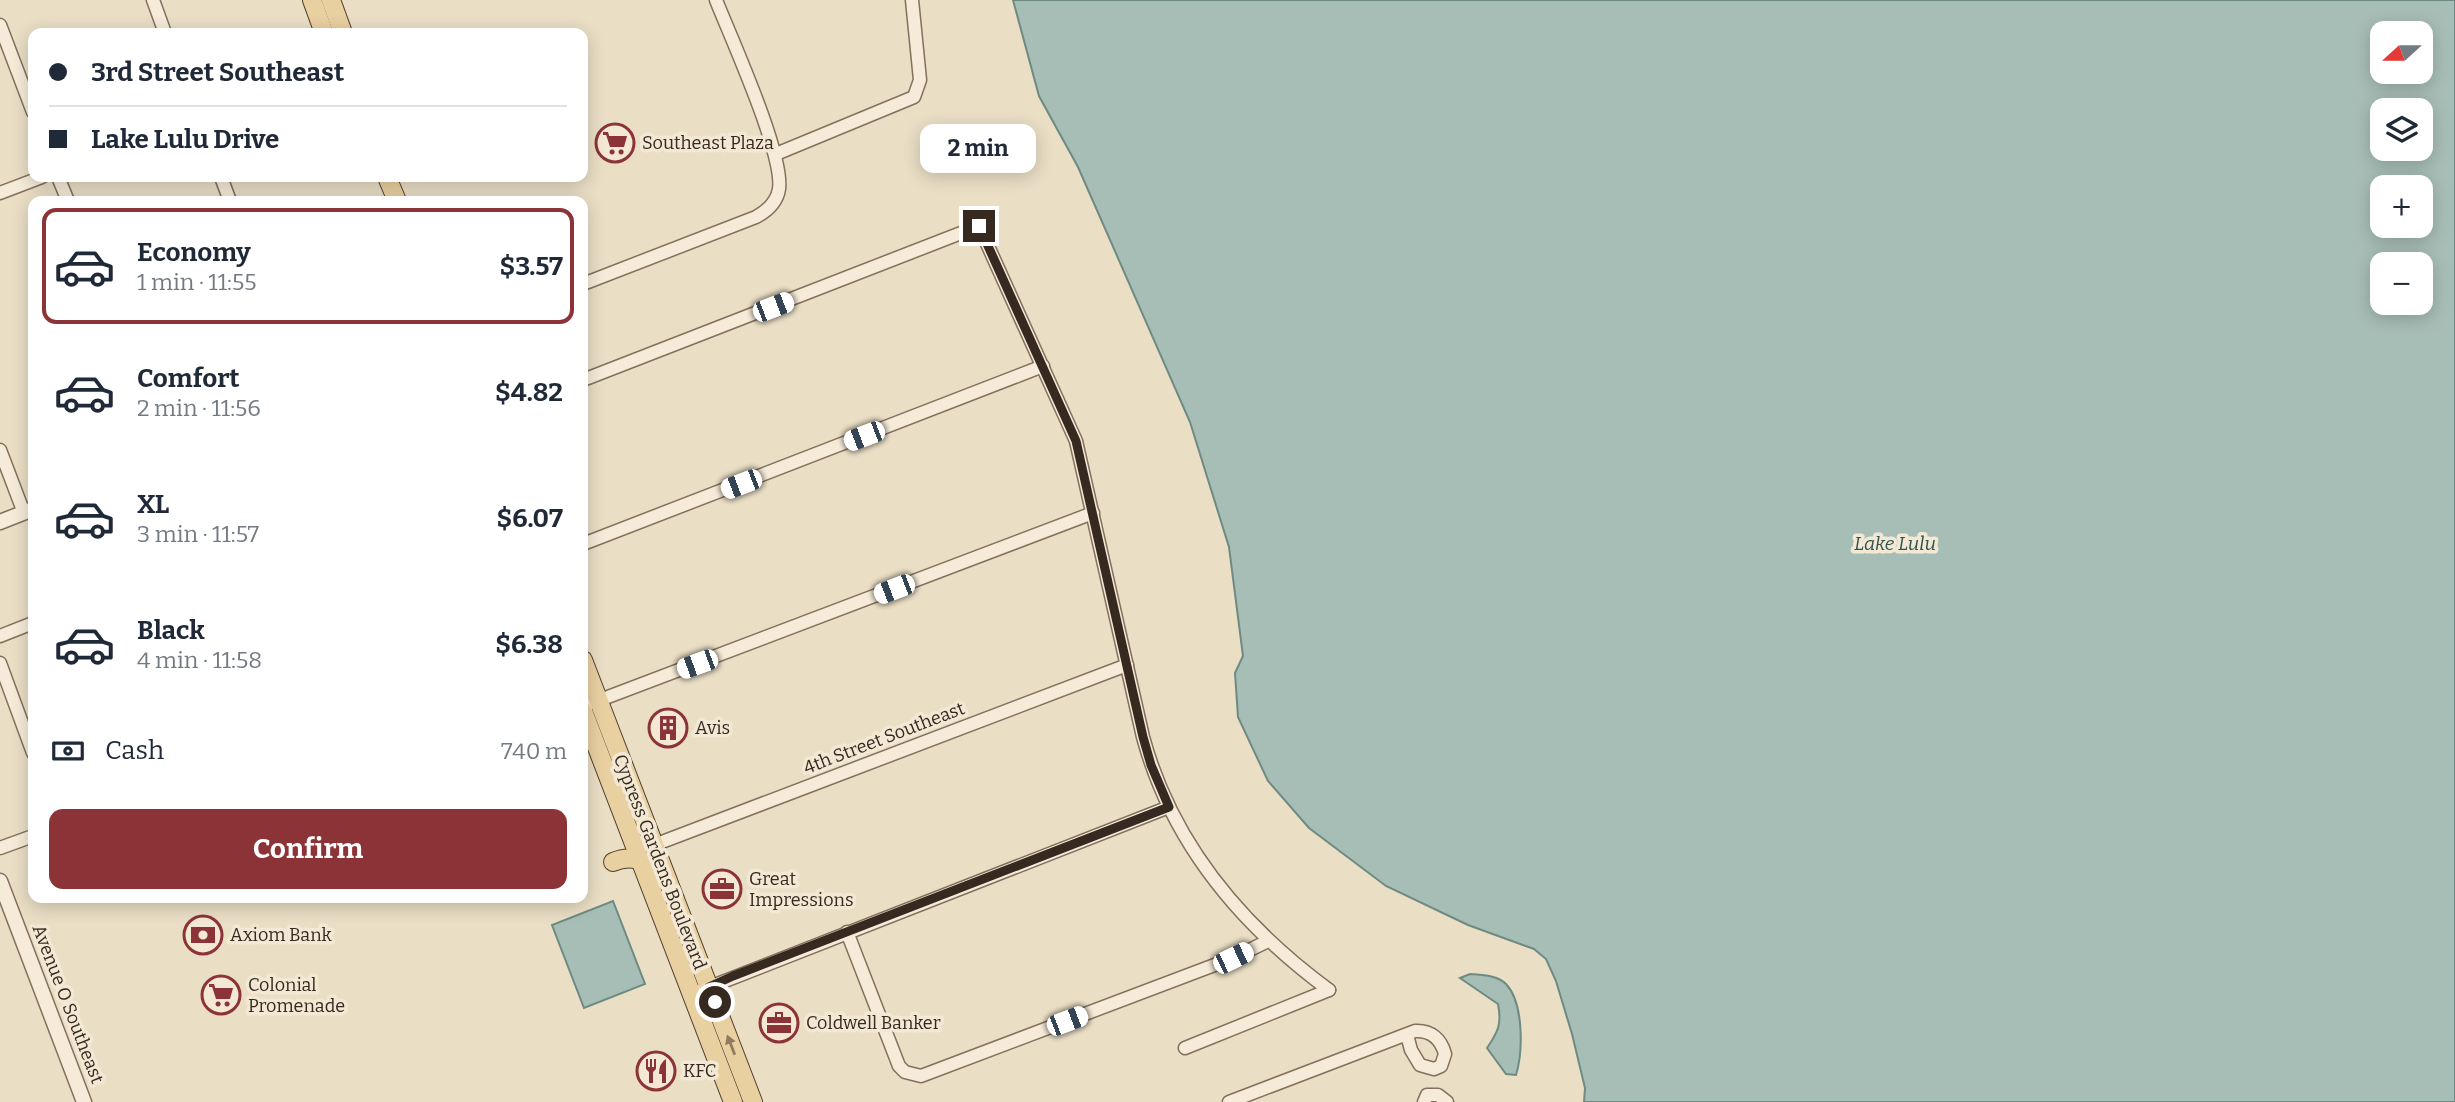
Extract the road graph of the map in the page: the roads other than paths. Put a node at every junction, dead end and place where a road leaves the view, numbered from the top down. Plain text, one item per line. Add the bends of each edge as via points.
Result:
1 (153, 0) edge
2 (312, 0) edge
3 (331, 0) edge
4 (716, 0) edge
5 (912, 0) edge
6 (0, 25) edge
7 (163, 28) edge
8 (322, 28) edge
9 (341, 28) edge
10 (28, 99) edge
11 (776, 154) junction
12 (29, 182) edge
13 (0, 193) edge
14 (588, 282) edge
15 (1043, 366) junction
16 (588, 378) edge
17 (0, 450) edge
18 (28, 509) edge
19 (28, 511) edge
20 (1093, 513) junction
21 (0, 522) edge
22 (588, 542) edge
23 (28, 625) edge
24 (0, 636) edge
25 (0, 663) edge
26 (1127, 665) junction
27 (588, 706) edge
28 (28, 739) edge
29 (615, 793) junction
30 (1169, 807) junction
31 (28, 837) edge
32 (654, 845) junction
33 (0, 848) edge
34 (640, 860) junction
35 (613, 862) dead end
36 (0, 881) edge
37 (680, 913) junction
38 (847, 932) junction
39 (1268, 941) junction
40 (700, 991) junction
41 (1407, 1035) dead end
42 (1185, 1048) dead end
43 (85, 1102) edge
44 (733, 1102) edge
45 (753, 1102) edge
46 (1229, 1102) edge
47 (1424, 1102) edge
48 (1447, 1102) edge

1 - 7 street
2 - 8 main road
3 - 9 main road
4 - 11 street
5 - 11 street via 920,80 914,97
6 - 10 street
11 - 14 street via 779,188 763,213
12 - 13 street
15 - 16 street via 979,226
15 - 20 street via 1076,441
15 - 22 street
17 - 18 street
19 - 21 street
20 - 26 street
20 - 27 street
23 - 24 street
25 - 28 street
26 - 30 street via 1151,765
26 - 32 street, 4th Street Southeast
27 - 29 main road, Cypress Gardens Boulevard
27 - 32 main road, Cypress Gardens Boulevard
29 - 32 main road
29 - 34 main road, Cypress Gardens Boulevard
30 - 38 street
30 - 39 street via 1203,866 1238,912
31 - 33 street
32 - 37 main road, Cypress Gardens Boulevard
34 - 35 main road
34 - 37 main road via 651,867
34 - 40 main road, Cypress Gardens Boulevard
36 - 43 street, Avenue O Southeast
37 - 40 main road, Cypress Gardens Boulevard
38 - 39 street via 899,1066 921,1076
38 - 40 street
39 - 42 street via 1329,990
40 - 44 main road, Cypress Gardens Boulevard
45 -> 40 main road, Cypress Gardens Boulevard
41 - 46 street
47 - 48 street via 1427,1095

